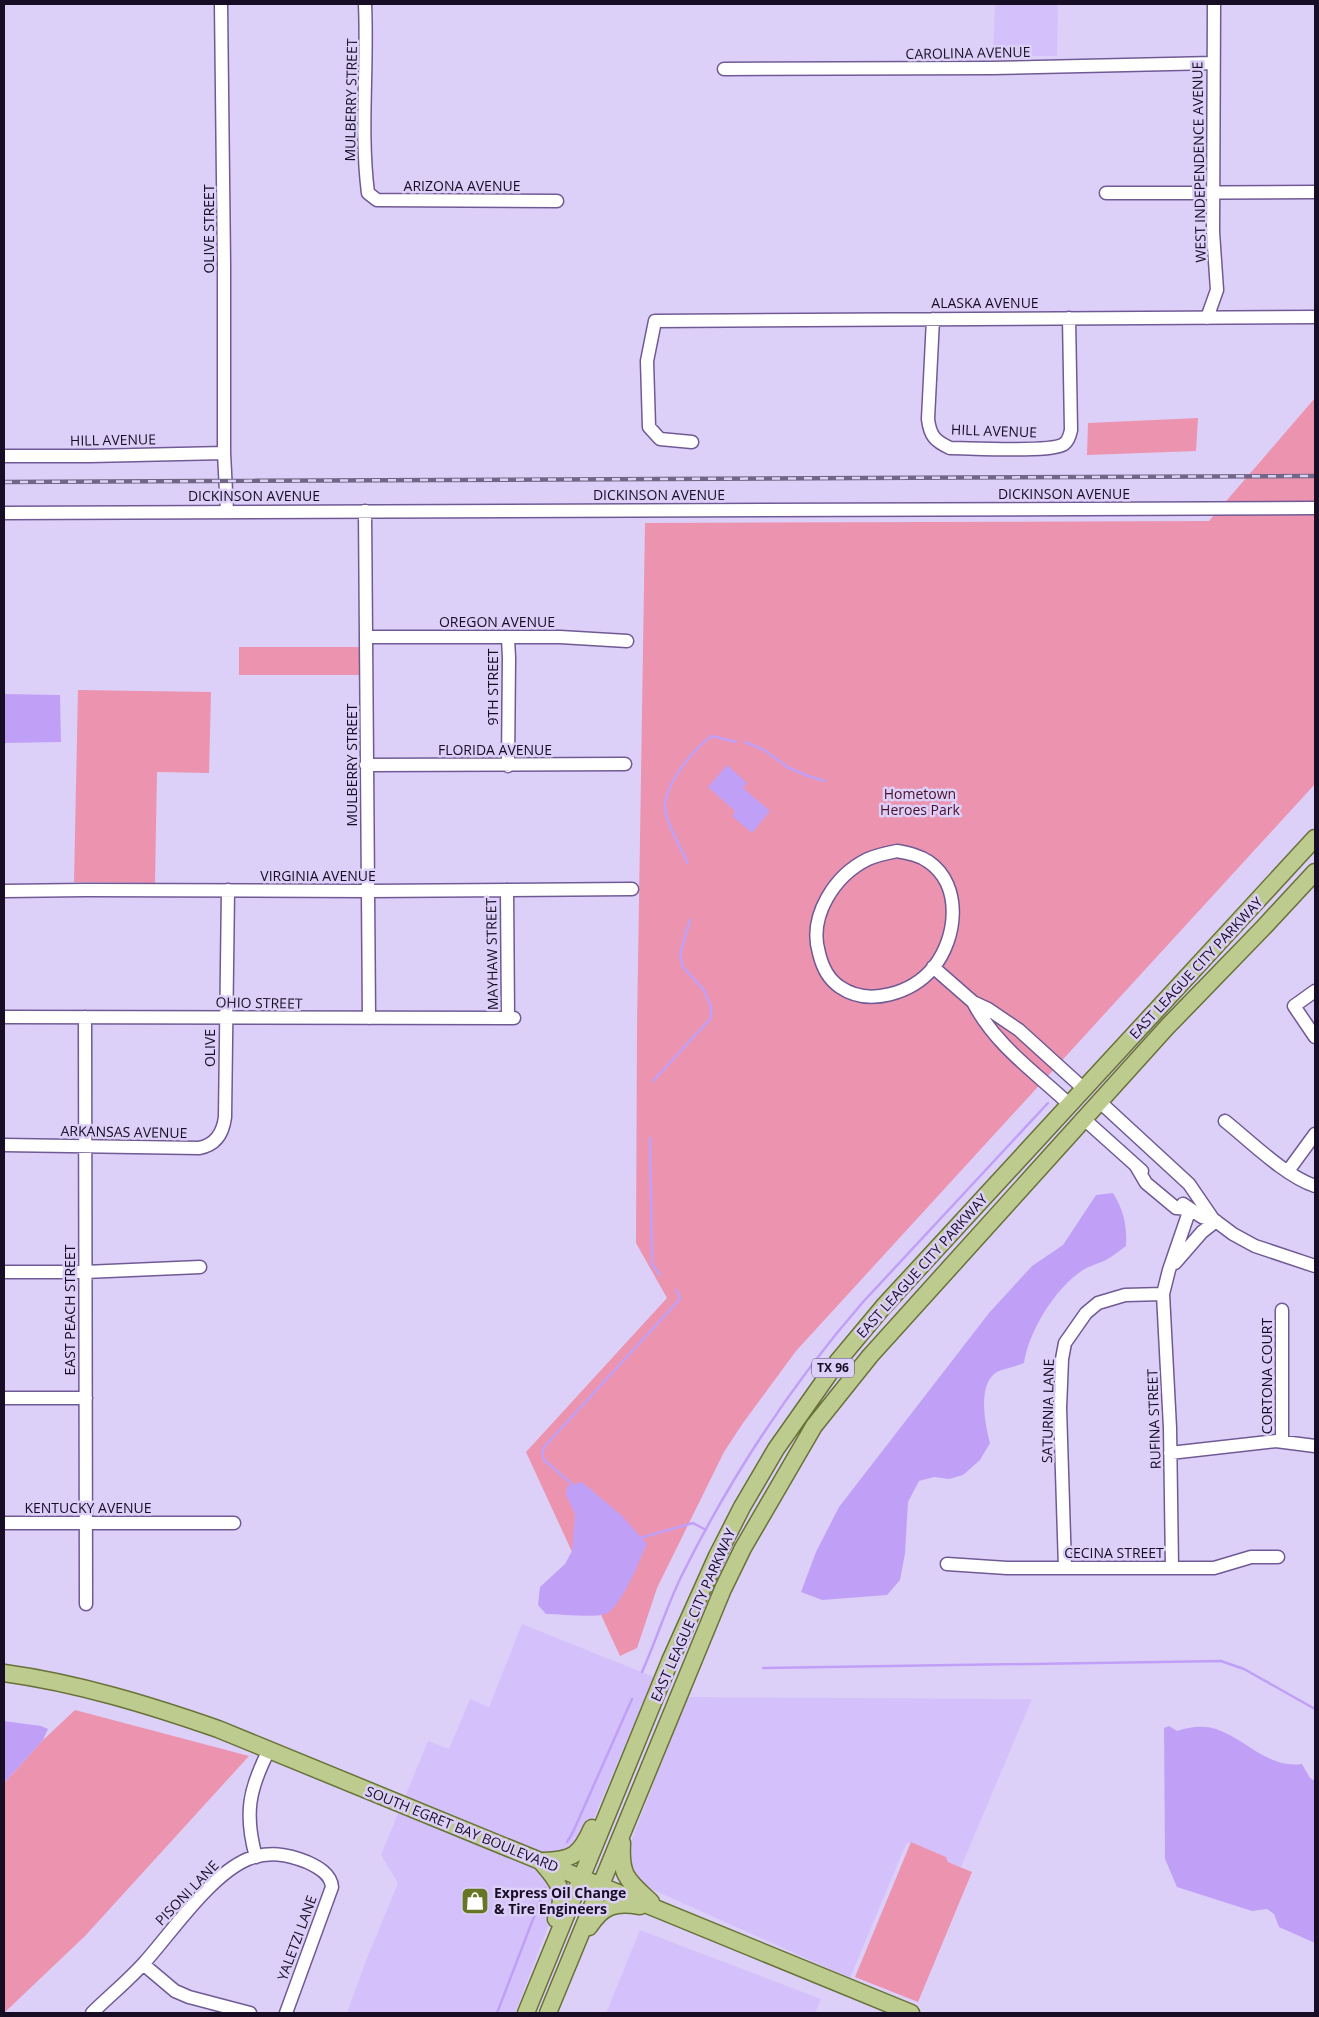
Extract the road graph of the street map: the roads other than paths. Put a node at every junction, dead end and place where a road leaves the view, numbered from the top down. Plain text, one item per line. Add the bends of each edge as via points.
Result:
1 (221, 4) edge
2 (365, 4) edge
3 (1214, 4) edge
4 (1213, 63) junction
5 (724, 69) dead end
6 (1213, 192) junction
7 (1315, 192) edge
8 (1106, 193) dead end
9 (370, 195) joint
10 (557, 201) dead end
11 (1069, 318) junction
12 (1207, 318) junction
13 (1315, 318) edge
14 (933, 319) junction
15 (692, 442) dead end
16 (224, 453) junction
17 (4, 456) edge
18 (1315, 508) edge
19 (227, 511) junction
20 (365, 511) junction
21 (4, 513) edge
22 (367, 637) junction
23 (508, 638) junction
24 (627, 641) dead end
25 (624, 764) dead end
26 (366, 765) junction
27 (508, 766) junction
28 (1315, 826) edge
29 (1315, 838) edge
30 (1315, 872) edge
31 (632, 889) dead end
32 (228, 890) junction
33 (506, 890) junction
34 (4, 891) edge
35 (368, 891) junction
36 (1236, 924) junction
37 (934, 967) junction
38 (1315, 991) edge
39 (973, 1002) junction
40 (4, 1017) edge
41 (85, 1017) junction
42 (225, 1018) junction
43 (369, 1018) junction
44 (511, 1018) joint
45 (1315, 1037) edge
46 (1038, 1047) junction
47 (1024, 1063) junction
48 (1084, 1089) junction
49 (1100, 1102) junction
50 (1070, 1105) junction
51 (225, 1116) joint
52 (1084, 1119) junction
53 (1225, 1120) dead end
54 (1315, 1134) edge
55 (4, 1145) edge
56 (86, 1146) junction
57 (1288, 1171) junction
58 (1315, 1186) edge
59 (1190, 1209) junction
60 (1214, 1220) junction
61 (1315, 1266) edge
62 (200, 1267) dead end
63 (1168, 1270) junction
64 (4, 1272) edge
65 (85, 1272) junction
66 (1163, 1294) junction
67 (1282, 1310) dead end
68 (4, 1398) edge
69 (86, 1398) junction
70 (1282, 1441) junction
71 (1315, 1446) edge
72 (1170, 1453) junction
73 (4, 1523) edge
74 (86, 1523) junction
75 (234, 1523) dead end
76 (1278, 1557) dead end
77 (947, 1564) dead end
78 (1064, 1568) junction
79 (1172, 1568) junction
80 (86, 1604) dead end
81 (4, 1673) edge
82 (269, 1750) junction
83 (622, 1780) junction
84 (623, 1830) junction
85 (256, 1856) junction
86 (540, 1861) junction
87 (327, 1874) joint
88 (583, 1878) junction
89 (601, 1885) junction
90 (658, 1909) junction
91 (572, 1954) junction
92 (143, 1964) junction
93 (527, 2011) edge
94 (92, 2013) edge
95 (250, 2013) edge
96 (286, 2013) edge
97 (548, 2013) edge
98 (911, 2013) edge

1 - 16 street, OLIVE STREET
2 - 9 street, MULBERRY STREET via 365,171
3 - 4 street, WEST INDEPENDENCE AVENUE
4 - 5 street, CAROLINA AVENUE
4 - 6 street, WEST INDEPENDENCE AVENUE
6 - 7 street
6 - 8 street
6 - 12 street, WEST INDEPENDENCE AVENUE via 1217,290
9 - 10 street, ARIZONA AVENUE via 377,200
11 - 12 street, ALASKA AVENUE
11 - 14 street, ALASKA AVENUE
11 - 14 street, HILL AVENUE via 1071,430 1063,444 1044,448 950,448 938,442 930,431 928,419
12 - 13 street, ALASKA AVENUE
14 - 15 street, ALASKA AVENUE via 655,321 647,361 649,427 660,439
16 - 17 street, HILL AVENUE
16 - 19 street, OLIVE STREET
18 - 20 street, DICKINSON AVENUE
19 - 20 street, DICKINSON AVENUE
19 - 21 street, DICKINSON AVENUE
20 - 22 street, MULBERRY STREET
22 - 23 street, OREGON AVENUE
22 - 26 street, MULBERRY STREET
23 - 24 street, OREGON AVENUE
23 - 27 street, 9TH STREET
25 - 27 street, FLORIDA AVENUE
26 - 27 street, FLORIDA AVENUE
26 - 35 street, MULBERRY STREET
28 - 36 main road via 1271,875
29 - 36 main road, EAST LEAGUE CITY PARKWAY / TX 96
30 - 49 main road, EAST LEAGUE CITY PARKWAY / TX 96
31 - 33 street, VIRGINIA AVENUE
32 - 34 street, VIRGINIA AVENUE
32 - 35 street, VIRGINIA AVENUE
32 - 42 street, OLIVE
33 - 35 street, VIRGINIA AVENUE
33 - 44 street, MAYHAW STREET
35 - 43 street, MULBERRY STREET
36 - 48 main road, EAST LEAGUE CITY PARKWAY / TX 96
37 - 37 street via 947,942 953,915 948,885 936,868 921,857 897,851 870,858 842,878 826,900 815,937 822,964 838,986 860,995 884,995 907,987
37 - 39 street
38 - 45 street via 1294,1006
39 - 46 street via 1007,1021
39 - 47 street via 994,1035
40 - 41 street, OHIO STREET
41 - 42 street, OHIO STREET
41 - 56 street, EAST PEACH STREET
42 - 43 street, OHIO STREET
42 - 51 street, OLIVE
43 - 44 street, OHIO STREET
46 - 47 street
46 - 48 street
47 - 50 street
48 - 49 main road
48 - 50 main road, EAST LEAGUE CITY PARKWAY / TX 96
49 - 52 main road, EAST LEAGUE CITY PARKWAY / TX 96
49 - 60 street via 1190,1184
50 - 52 main road
50 - 83 main road, EAST LEAGUE CITY PARKWAY / TX 96 via 859,1336 776,1449 713,1564
51 - 56 street, ARKANSAS AVENUE via 219,1136 204,1147
52 - 59 street
52 - 84 main road, EAST LEAGUE CITY PARKWAY / TX 96 via 870,1356 814,1426 723,1588
53 - 57 street
54 - 57 street
55 - 56 street, ARKANSAS AVENUE
56 - 65 street, EAST PEACH STREET
57 - 58 street
59 - 60 street
59 - 63 street, RUFINA STREET
60 - 61 street via 1255,1246
60 - 63 street
62 - 65 street
63 - 66 street, RUFINA STREET
64 - 65 street
65 - 69 street, EAST PEACH STREET
66 - 72 street, RUFINA STREET
66 - 78 street, SATURNIA LANE via 1125,1295 1098,1304 1086,1313 1065,1343 1060,1408
67 - 70 street, CORTONA COURT
68 - 69 street
69 - 74 street, EAST PEACH STREET
70 - 71 street
70 - 72 street
72 - 79 street, RUFINA STREET
73 - 74 street, KENTUCKY AVENUE
74 - 75 street, KENTUCKY AVENUE
74 - 80 street, EAST PEACH STREET
76 - 79 street, CECINA STREET via 1251,1557 1214,1568
77 - 78 street, CECINA STREET
78 - 79 street, CECINA STREET
81 - 82 main road, SOUTH EGRET BAY BOULEVARD via 84,1689 162,1710
82 - 85 street via 255,1780 249,1813
82 - 86 main road, SOUTH EGRET BAY BOULEVARD
83 - 86 main road via 580,1851 567,1858
83 - 88 main road, EAST LEAGUE CITY PARKWAY / TX 96
84 - 89 main road, EAST LEAGUE CITY PARKWAY / TX 96
84 - 90 main road via 623,1870 633,1885
85 - 87 street, PISONI LANE via 282,1854 311,1864
85 - 92 street, PISONI LANE via 237,1864 212,1885
86 - 88 main road, SOUTH EGRET BAY BOULEVARD
86 - 93 main road via 558,1882 562,1893 561,1905 530,1987
87 - 96 street, YALETZI LANE via 332,1880 332,1887
88 - 89 main road, SOUTH EGRET BAY BOULEVARD
88 - 93 main road, EAST LEAGUE CITY PARKWAY / TX 96
89 - 90 main road, SOUTH EGRET BAY BOULEVARD
89 - 91 main road, EAST LEAGUE CITY PARKWAY / TX 96
90 - 91 main road via 627,1904 606,1908 596,1915
90 - 98 main road, SOUTH EGRET BAY BOULEVARD
91 - 97 main road, EAST LEAGUE CITY PARKWAY / TX 96
92 - 94 street, PISONI LANE
92 - 95 street via 176,1991 189,1997

